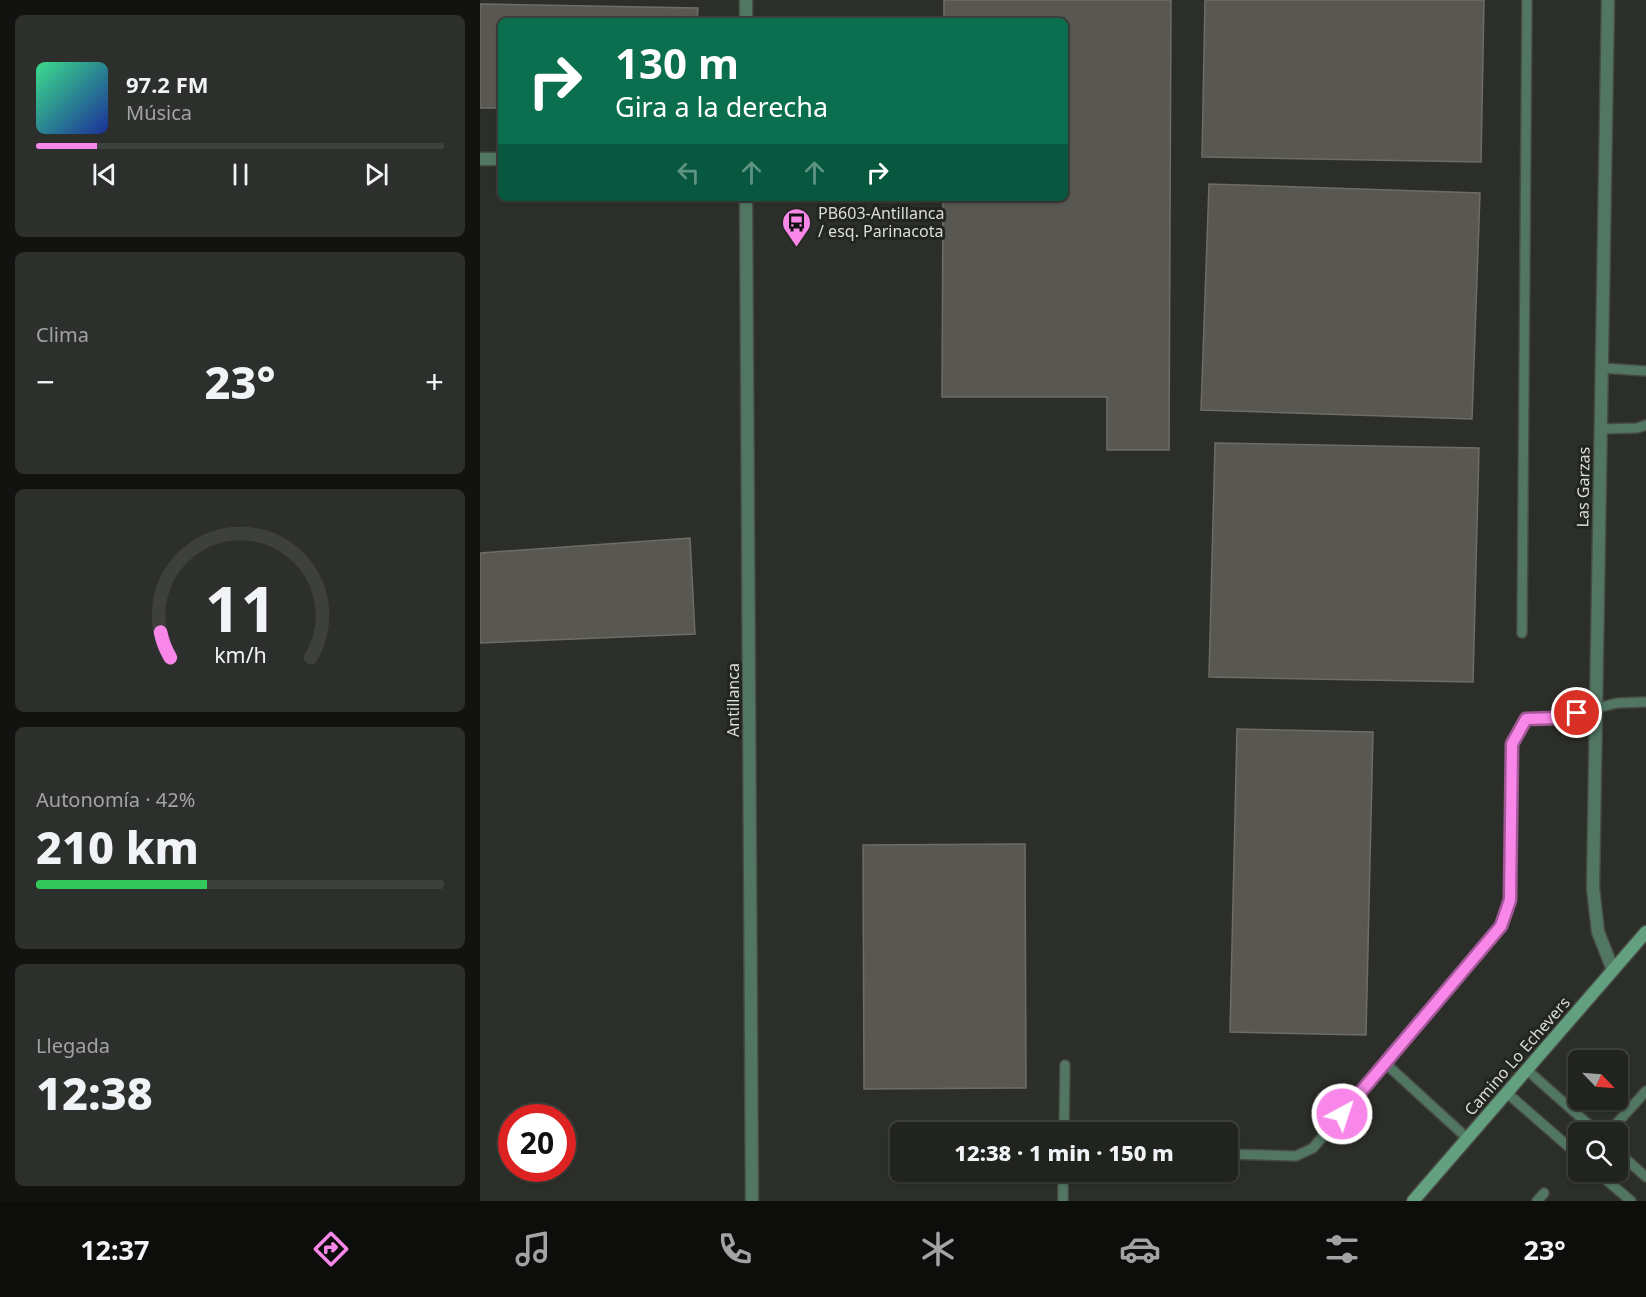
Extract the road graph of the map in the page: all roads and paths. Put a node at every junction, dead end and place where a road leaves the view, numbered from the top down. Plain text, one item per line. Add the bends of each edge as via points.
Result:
1 (746, 0) edge
2 (1527, 0) edge
3 (1608, 0) edge
4 (746, 18) edge
5 (480, 159) edge
6 (498, 159) edge
7 (746, 201) edge
8 (1602, 368) junction
9 (1646, 371) edge
10 (1646, 425) edge
11 (1601, 429) junction
12 (1522, 633) dead end
13 (1646, 702) edge
14 (1596, 708) junction
15 (1646, 932) edge
16 (1613, 970) junction
17 (1385, 1063) junction
18 (1065, 1065) dead end
19 (1527, 1070) junction
20 (1646, 1091) edge
21 (1507, 1093) junction
22 (1064, 1122) edge
23 (1586, 1122) edge
24 (1618, 1122) edge
25 (1467, 1138) junction
26 (1568, 1146) edge
27 (1238, 1155) edge
28 (1628, 1161) edge
29 (1646, 1177) edge
30 (1063, 1182) edge
31 (1609, 1182) edge
32 (752, 1201) edge
33 (1063, 1201) edge
34 (1413, 1201) edge
35 (1631, 1201) edge

1 - 4 street
2 - 12 lane
3 - 8 street, Las Garzas
5 - 6 street
7 - 32 street, Antillanca
8 - 9 lane
8 - 11 street, Las Garzas
10 - 11 lane
11 - 14 street, Las Garzas
13 - 14 lane
14 - 16 street, Las Garzas via 1594,910
14 - 17 lane via 1558,718 1526,719 1521,724 1512,744 1508,912 1501,926
15 - 16 main road, Camino Lo Echevers
16 - 19 main road, Camino Lo Echevers
17 - 25 lane
17 - 27 lane via 1305,1154
18 - 22 lane
19 - 21 main road, Camino Lo Echevers
19 - 23 lane
20 - 24 lane
21 - 25 main road, Camino Lo Echevers
21 - 26 lane
25 - 34 main road, Camino Lo Echevers
28 - 29 lane
30 - 33 lane
31 - 35 lane

